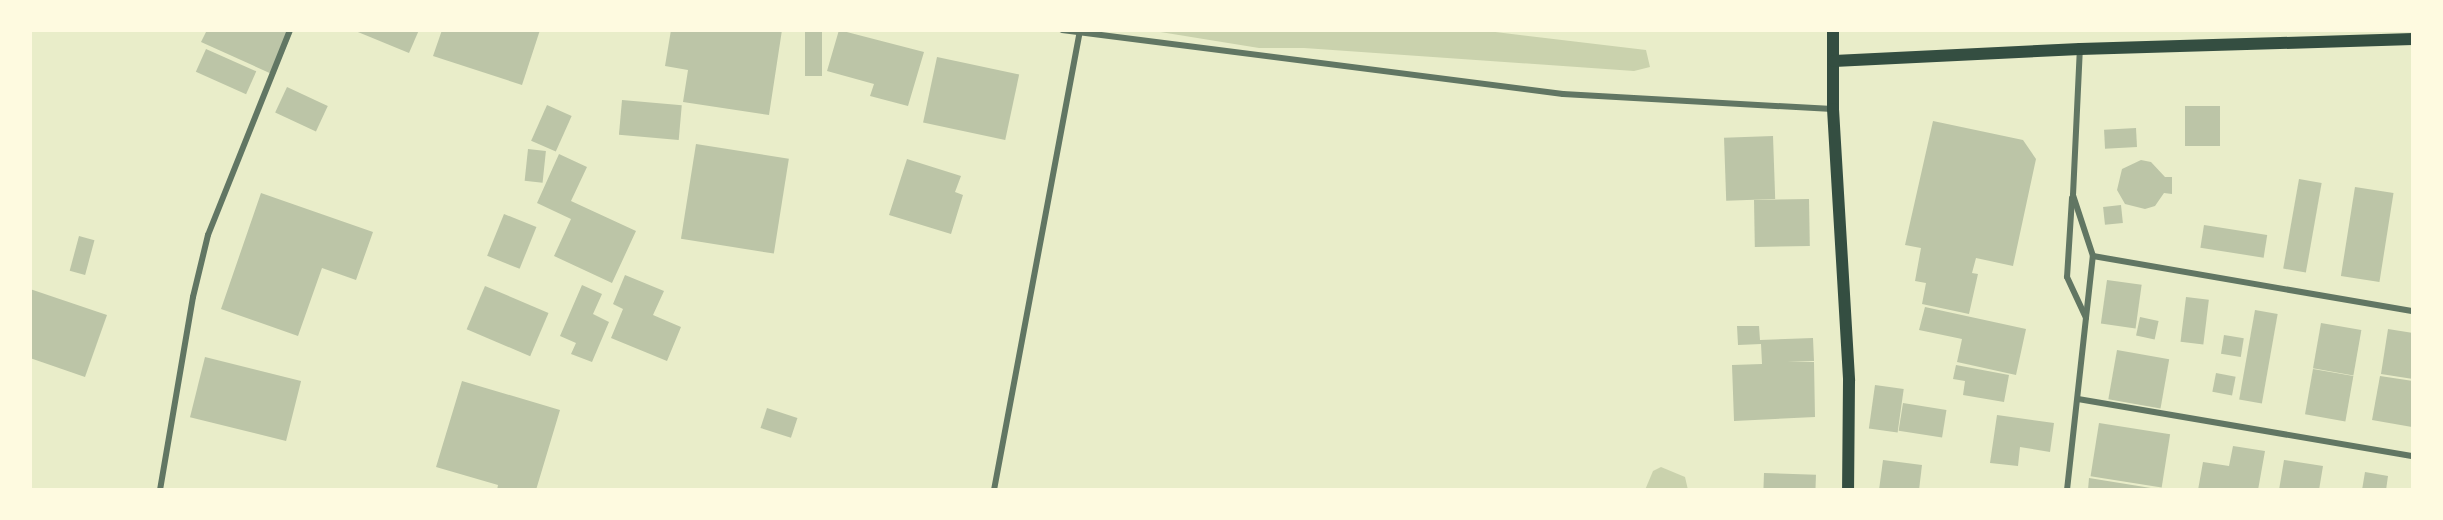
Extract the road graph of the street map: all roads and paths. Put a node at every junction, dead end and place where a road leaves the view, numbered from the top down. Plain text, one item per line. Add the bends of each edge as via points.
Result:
1 (290, 30) edge
2 (1062, 30) edge
3 (1833, 30) edge
4 (1079, 34) junction
5 (2413, 39) edge
6 (2080, 49) junction
7 (1834, 62) junction
8 (1833, 109) junction
9 (2073, 195) junction
10 (2093, 256) junction
11 (2413, 311) edge
12 (2086, 318) junction
13 (2078, 399) junction
14 (2413, 456) edge
15 (160, 490) edge
16 (994, 490) edge
17 (1848, 490) edge
18 (2067, 490) edge

1 - 15 street via 208,235 193,297
2 - 4 street
3 - 7 main road
4 - 8 street via 1563,94
4 - 16 street
5 - 6 main road
6 - 7 main road
6 - 9 street
7 - 8 main road
8 - 17 main road via 1849,381
9 - 10 street
9 - 12 street via 2067,276
10 - 11 street
10 - 12 street
12 - 13 street
13 - 14 street
13 - 18 street

